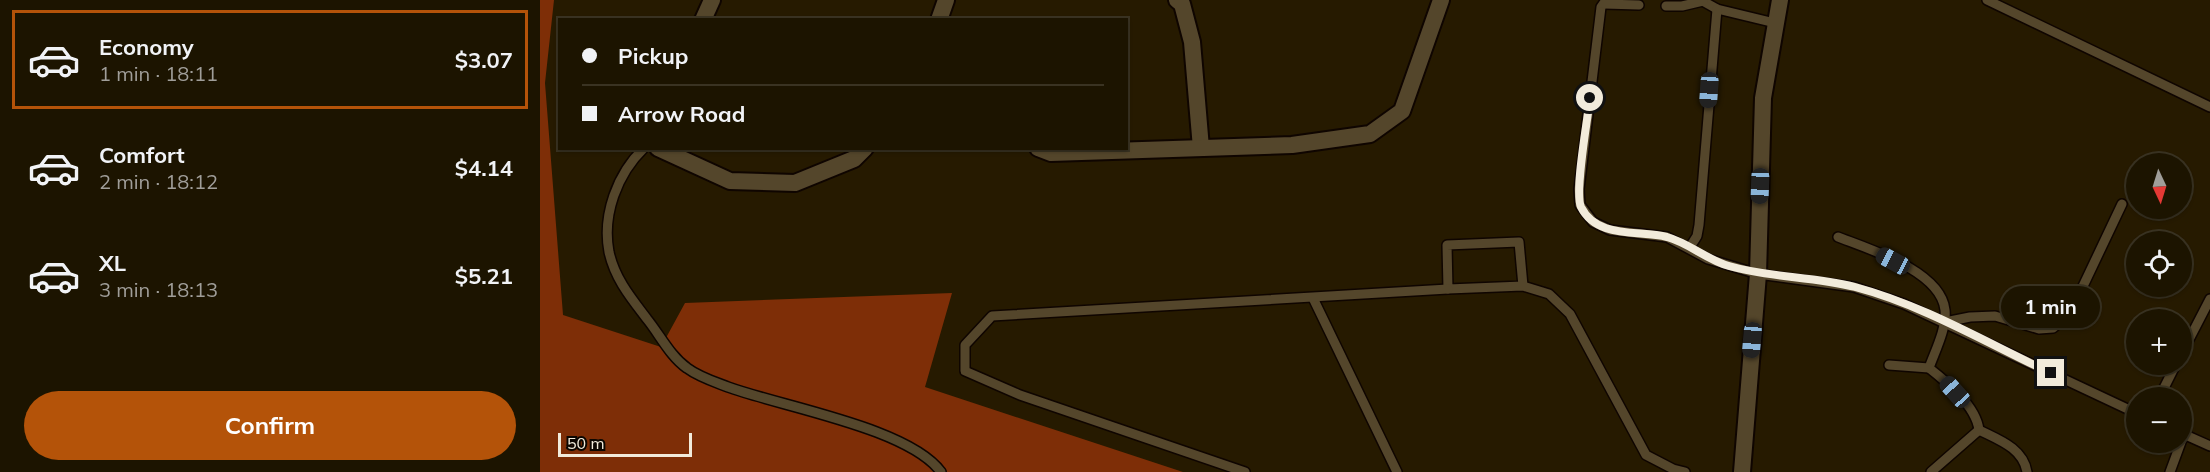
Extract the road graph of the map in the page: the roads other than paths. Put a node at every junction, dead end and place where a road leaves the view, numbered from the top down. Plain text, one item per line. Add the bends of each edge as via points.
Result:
1 (712, 0) edge
2 (946, 0) edge
3 (1177, 0) edge
4 (1441, 0) edge
5 (1780, 0) edge
6 (1987, 0) edge
7 (1702, 1) edge
8 (1605, 2) edge
9 (1639, 5) dead end
10 (1666, 6) dead end
11 (1717, 9) junction
12 (704, 18) edge
13 (940, 18) edge
14 (1775, 23) junction
15 (2210, 107) edge
16 (1201, 148) junction
17 (642, 150) edge
18 (662, 150) edge
19 (863, 150) edge
20 (1044, 150) edge
21 (2122, 204) dead end
22 (1838, 237) dead end
23 (1690, 247) junction
24 (1758, 274) junction
25 (1523, 286) junction
26 (1448, 289) junction
27 (1312, 298) junction
28 (2210, 299) edge
29 (1945, 322) junction
30 (2192, 334) edge
31 (1889, 365) dead end
32 (1929, 368) junction
33 (2126, 408) edge
34 (1979, 430) junction
35 (2192, 438) edge
36 (2210, 446) edge
37 (2176, 453) edge
38 (941, 472) edge
39 (1245, 472) edge
40 (1397, 472) edge
41 (1685, 472) edge
42 (1742, 472) edge
43 (1931, 472) edge
44 (2027, 472) edge
45 (2170, 472) edge

1 - 12 street
2 - 13 street
3 - 16 street via 1182,4 1192,42
4 - 16 street via 1402,111 1370,134 1292,144
5 - 14 street
6 - 15 lane
7 - 10 lane
7 - 11 lane
8 - 9 lane
8 - 23 lane via 1580,205 1593,222 1610,230 1667,237
11 - 14 lane
11 - 23 lane via 1699,225
14 - 24 street via 1763,98
16 - 20 street via 1052,153
17 - 38 lane via 618,184 608,220 608,243 625,291 666,346 687,368 715,382 894,437 934,462
18 - 19 street via 729,181 795,183 854,159
21 - 29 lane via 2076,301 2053,328 2039,329 1995,316
22 - 29 lane via 1926,278 1939,293
23 - 24 lane via 1708,258
24 - 29 lane via 1854,287
24 - 42 street
25 - 26 lane
25 - 26 lane via 1519,242 1447,245
25 - 41 lane via 1549,294 1570,314 1646,455
26 - 27 lane
27 - 39 lane via 992,316 965,345 965,371 1020,395
27 - 40 lane
28 - 30 lane
29 - 32 lane
29 - 33 lane
31 - 32 lane
32 - 34 lane via 1977,417
34 - 43 lane
34 - 44 lane via 2014,448
35 - 36 lane
37 - 45 lane

